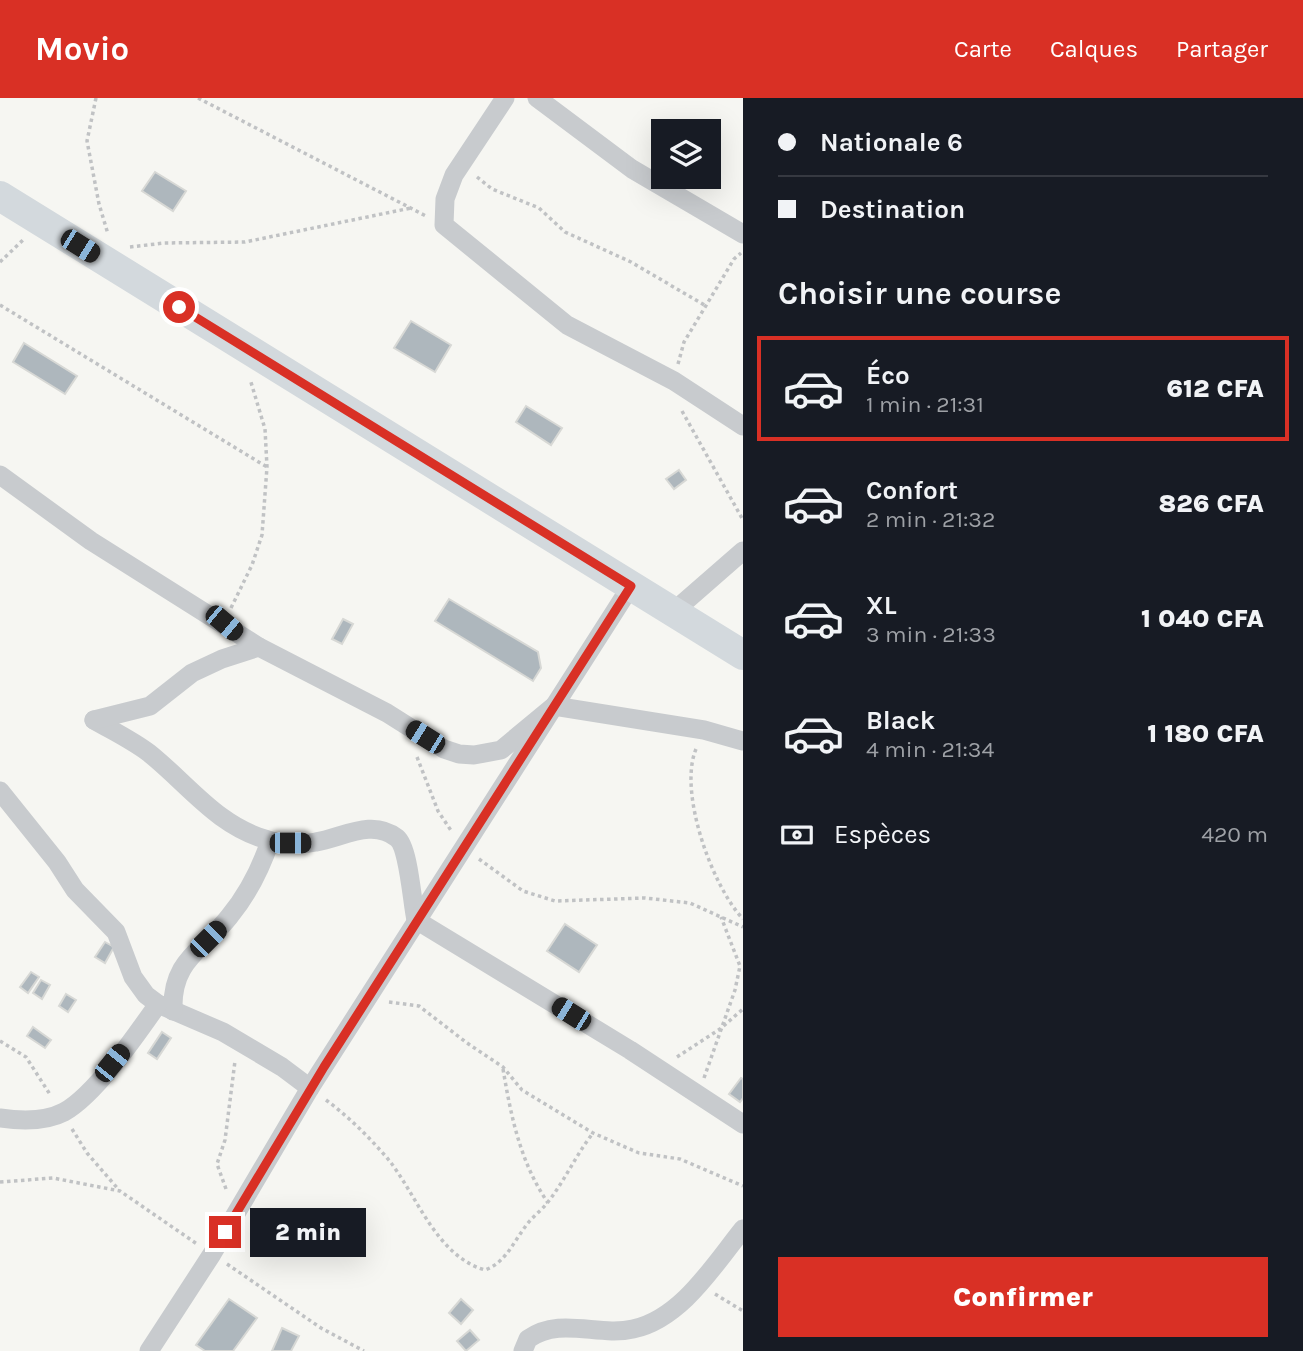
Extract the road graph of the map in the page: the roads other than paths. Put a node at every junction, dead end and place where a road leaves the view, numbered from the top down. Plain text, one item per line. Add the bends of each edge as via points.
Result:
1 (505, 98) edge
2 (537, 98) edge
3 (0, 196) edge
4 (743, 237) edge
5 (741, 421) edge
6 (0, 475) edge
7 (743, 551) edge
8 (631, 586) junction
9 (673, 612) junction
10 (259, 647) junction
11 (743, 655) edge
12 (554, 706) junction
13 (743, 741) edge
14 (0, 791) edge
15 (270, 841) junction
16 (416, 920) junction
17 (165, 1008) junction
18 (310, 1088) junction
19 (0, 1118) edge
20 (743, 1124) edge
21 (743, 1229) edge
22 (149, 1351) edge
23 (523, 1351) edge

1 - 5 street via 454,175 445,198 444,225 567,325
2 - 4 street via 632,169
3 - 8 main road via 116,260 239,344
6 - 10 street via 111,554
7 - 9 street
8 - 9 main road
8 - 12 street
9 - 11 main road
10 - 12 street via 459,754 501,750
10 - 15 street via 192,673 150,706 94,720 147,752 217,817
12 - 13 street via 704,730
12 - 16 street
14 - 17 street via 75,890 116,932 133,977 146,995
15 - 16 street via 314,843 369,829 391,834 404,846
15 - 17 street via 253,881 229,917 182,966
16 - 18 street
16 - 20 street
17 - 18 street via 223,1032
17 - 19 street via 138,1032 79,1102 62,1113 26,1122
18 - 22 street
21 - 23 street via 699,1283 652,1324 631,1330 554,1328 528,1339

